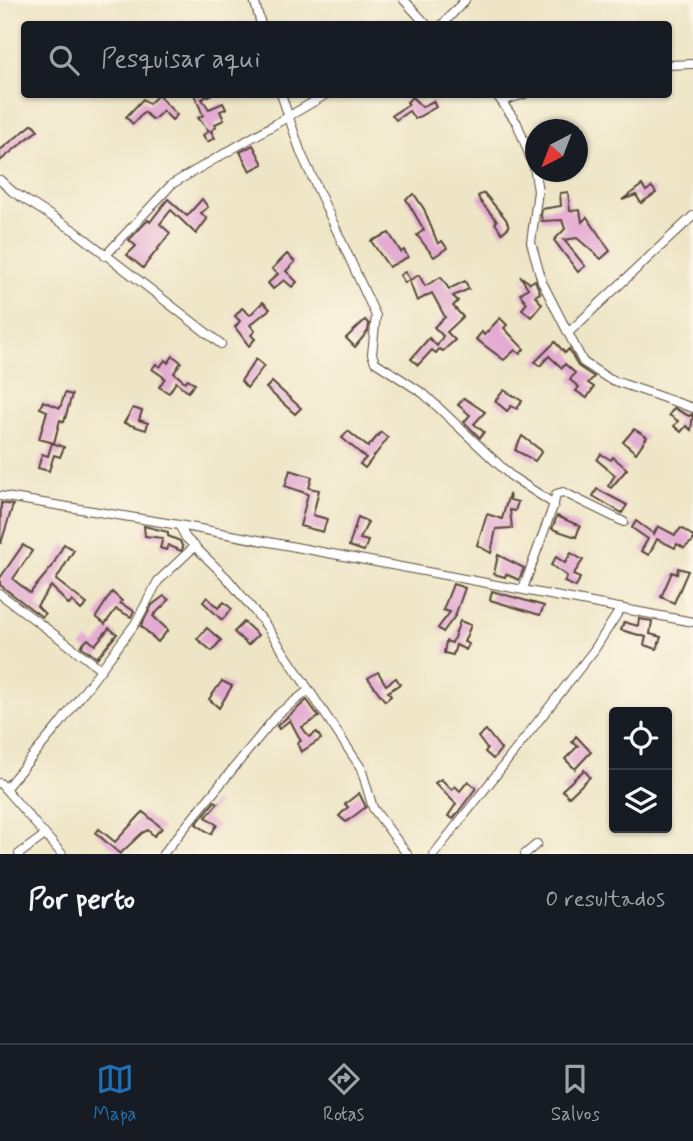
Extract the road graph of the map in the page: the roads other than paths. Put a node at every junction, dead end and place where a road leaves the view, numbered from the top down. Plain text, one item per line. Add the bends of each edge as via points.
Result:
1 (254, 0) edge
2 (404, 0) edge
3 (465, 0) edge
4 (260, 21) edge
5 (423, 21) edge
6 (446, 21) edge
7 (693, 64) edge
8 (672, 65) edge
9 (282, 98) edge
10 (321, 98) edge
11 (499, 98) edge
12 (288, 119) junction
13 (0, 180) edge
14 (693, 216) edge
15 (105, 256) junction
16 (568, 333) junction
17 (221, 344) dead end
18 (693, 408) edge
19 (0, 496) edge
20 (554, 504) junction
21 (624, 522) dead end
22 (179, 525) junction
23 (195, 546) junction
24 (523, 589) junction
25 (0, 594) edge
26 (621, 608) junction
27 (693, 622) edge
28 (101, 669) junction
29 (309, 690) junction
30 (2, 786) edge
31 (45, 835) junction
32 (537, 844) dead end
33 (19, 854) edge
34 (62, 854) edge
35 (163, 854) edge
36 (407, 854) edge
37 (435, 854) edge
38 (525, 854) edge

1 - 4 street
2 - 5 street
3 - 6 street
7 - 8 street
9 - 12 street
10 - 12 street
11 - 16 street via 517,122 534,167 538,191 531,242 542,282
12 - 15 street via 165,188
12 - 20 street via 376,316 372,358 424,394 511,476
13 - 15 street
14 - 16 street
15 - 17 street
16 - 18 street via 583,362 595,371
19 - 22 street
20 - 21 street via 556,494 563,492
20 - 24 street
22 - 23 street
22 - 24 street
23 - 28 street via 158,580 141,615
23 - 29 street via 265,624
24 - 26 street
25 - 28 street
26 - 27 street
26 - 37 street via 594,650
28 - 30 street
29 - 35 street via 278,714
29 - 36 street via 361,768 373,808
30 - 31 street
31 - 33 street
31 - 34 street
32 - 38 street

